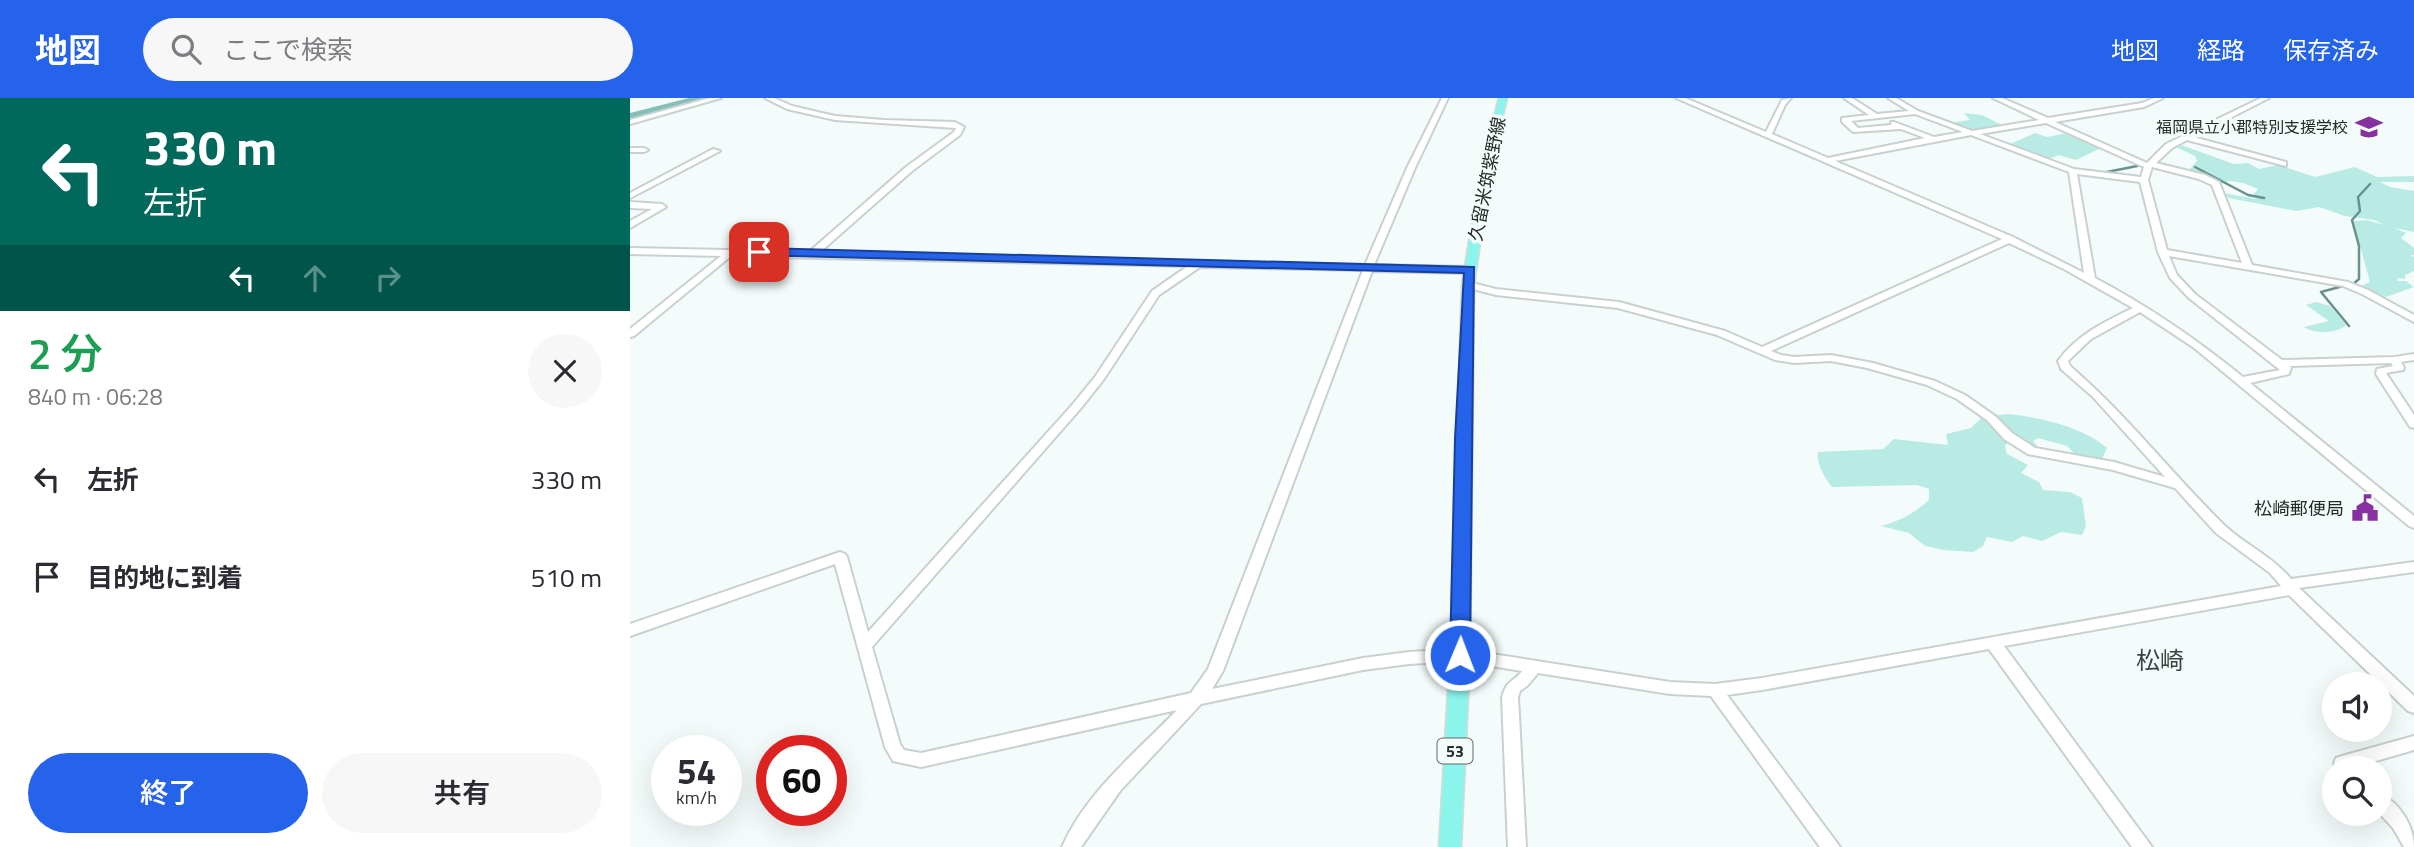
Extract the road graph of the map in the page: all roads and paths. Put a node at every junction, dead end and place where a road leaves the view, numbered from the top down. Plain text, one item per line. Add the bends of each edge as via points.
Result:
1 (718, 98) edge
2 (768, 98) edge
3 (1445, 98) edge
4 (1503, 98) edge
5 (1679, 98) edge
6 (1788, 98) edge
7 (1847, 98) edge
8 (1891, 98) edge
9 (1996, 98) edge
10 (2160, 98) edge
11 (2266, 98) edge
12 (1916, 112) junction
13 (1877, 117) junction
14 (2045, 120) junction
15 (630, 122) edge
16 (1901, 127) junction
17 (1972, 133) junction
18 (1768, 135) junction
19 (2186, 137) junction
20 (1933, 139) junction
21 (630, 150) edge
22 (643, 150) dead end
23 (716, 151) dead end
24 (1829, 160) junction
25 (2283, 163) dead end
26 (2149, 165) junction
27 (2073, 171) junction
28 (2144, 180) junction
29 (630, 186) edge
30 (647, 186) junction
31 (630, 196) edge
32 (630, 205) edge
33 (630, 225) edge
34 (2010, 239) junction
35 (630, 251) edge
36 (732, 251) junction
37 (2163, 252) junction
38 (813, 253) junction
39 (1199, 263) junction
40 (2247, 265) junction
41 (1369, 267) junction
42 (1470, 270) junction
43 (2090, 279) junction
44 (1468, 285) junction
45 (2140, 308) junction
46 (2414, 319) edge
47 (630, 334) edge
48 (1762, 351) junction
49 (2414, 357) edge
50 (2395, 360) junction
51 (2281, 363) junction
52 (2241, 381) junction
53 (2414, 424) edge
54 (2179, 485) junction
55 (2414, 523) edge
56 (2414, 567) edge
57 (2291, 587) junction
58 (630, 630) edge
59 (1992, 642) junction
60 (865, 645) junction
61 (1460, 655) junction
62 (1533, 667) junction
63 (1714, 690) junction
64 (1200, 698) junction
65 (2414, 706) edge
66 (2414, 743) edge
67 (2367, 756) edge
68 (2392, 815) edge
69 (1071, 847) edge
70 (1450, 847) edge
71 (1517, 847) edge
72 (1831, 847) edge
73 (2143, 847) edge
74 (2413, 847) edge

1 - 15 street
2 - 38 street via 825,115 960,127
3 - 41 street
4 - 42 main road, 久留米筑紫野線 / 53 via 1486,167
5 - 18 street
6 - 18 street
7 - 13 street
8 - 12 street
9 - 14 street
10 - 14 street via 2144,105
11 - 19 street
12 - 13 street
12 - 17 street
13 - 16 street
13 - 16 street via 1845,120 1856,130
14 - 17 street
14 - 26 street
16 - 20 street
17 - 20 street
17 - 27 street
18 - 24 street
19 - 25 street
19 - 26 street
20 - 24 street
21 - 22 street
23 - 30 street
24 - 34 street
26 - 28 street
26 - 40 street via 2216,184
27 - 28 street
27 - 43 street
28 - 37 street
29 - 30 street
30 - 31 street
32 - 33 street via 662,207
34 - 43 street
34 - 48 street
35 - 36 street
36 - 38 street
36 - 47 street
37 - 40 street
37 - 51 street via 2179,284
38 - 39 street
39 - 41 street
39 - 60 street via 1155,293 1077,406
40 - 46 street via 2345,284
41 - 42 street
41 - 64 street via 1215,671
42 - 44 main road, 久留米筑紫野線 / 53
43 - 45 street
44 - 48 street via 1619,304 1721,333
44 - 61 main road, 久留米筑紫野線 / 53
45 - 52 street
45 - 54 street via 2104,326 2075,346 2063,361
48 - 54 street via 1794,360 1852,361 1931,383 1961,397 2032,451 2114,466
49 - 50 street
50 - 51 street
50 - 53 street via 2399,368 2381,370 2381,374
51 - 52 street via 2285,372
52 - 55 street
54 - 57 street via 2221,530 2275,569
56 - 57 street
57 - 59 street
57 - 65 street
58 - 60 street via 840,557
59 - 63 street
59 - 73 street
60 - 64 street via 893,747 898,756 909,760
61 - 62 street
61 - 64 street via 1363,664
61 - 70 main road, 久留米筑紫野線 / 53
62 - 63 street via 1670,688
62 - 71 street via 1513,687 1510,697
63 - 72 street
64 - 69 street via 1118,781
66 - 67 street
68 - 74 street

